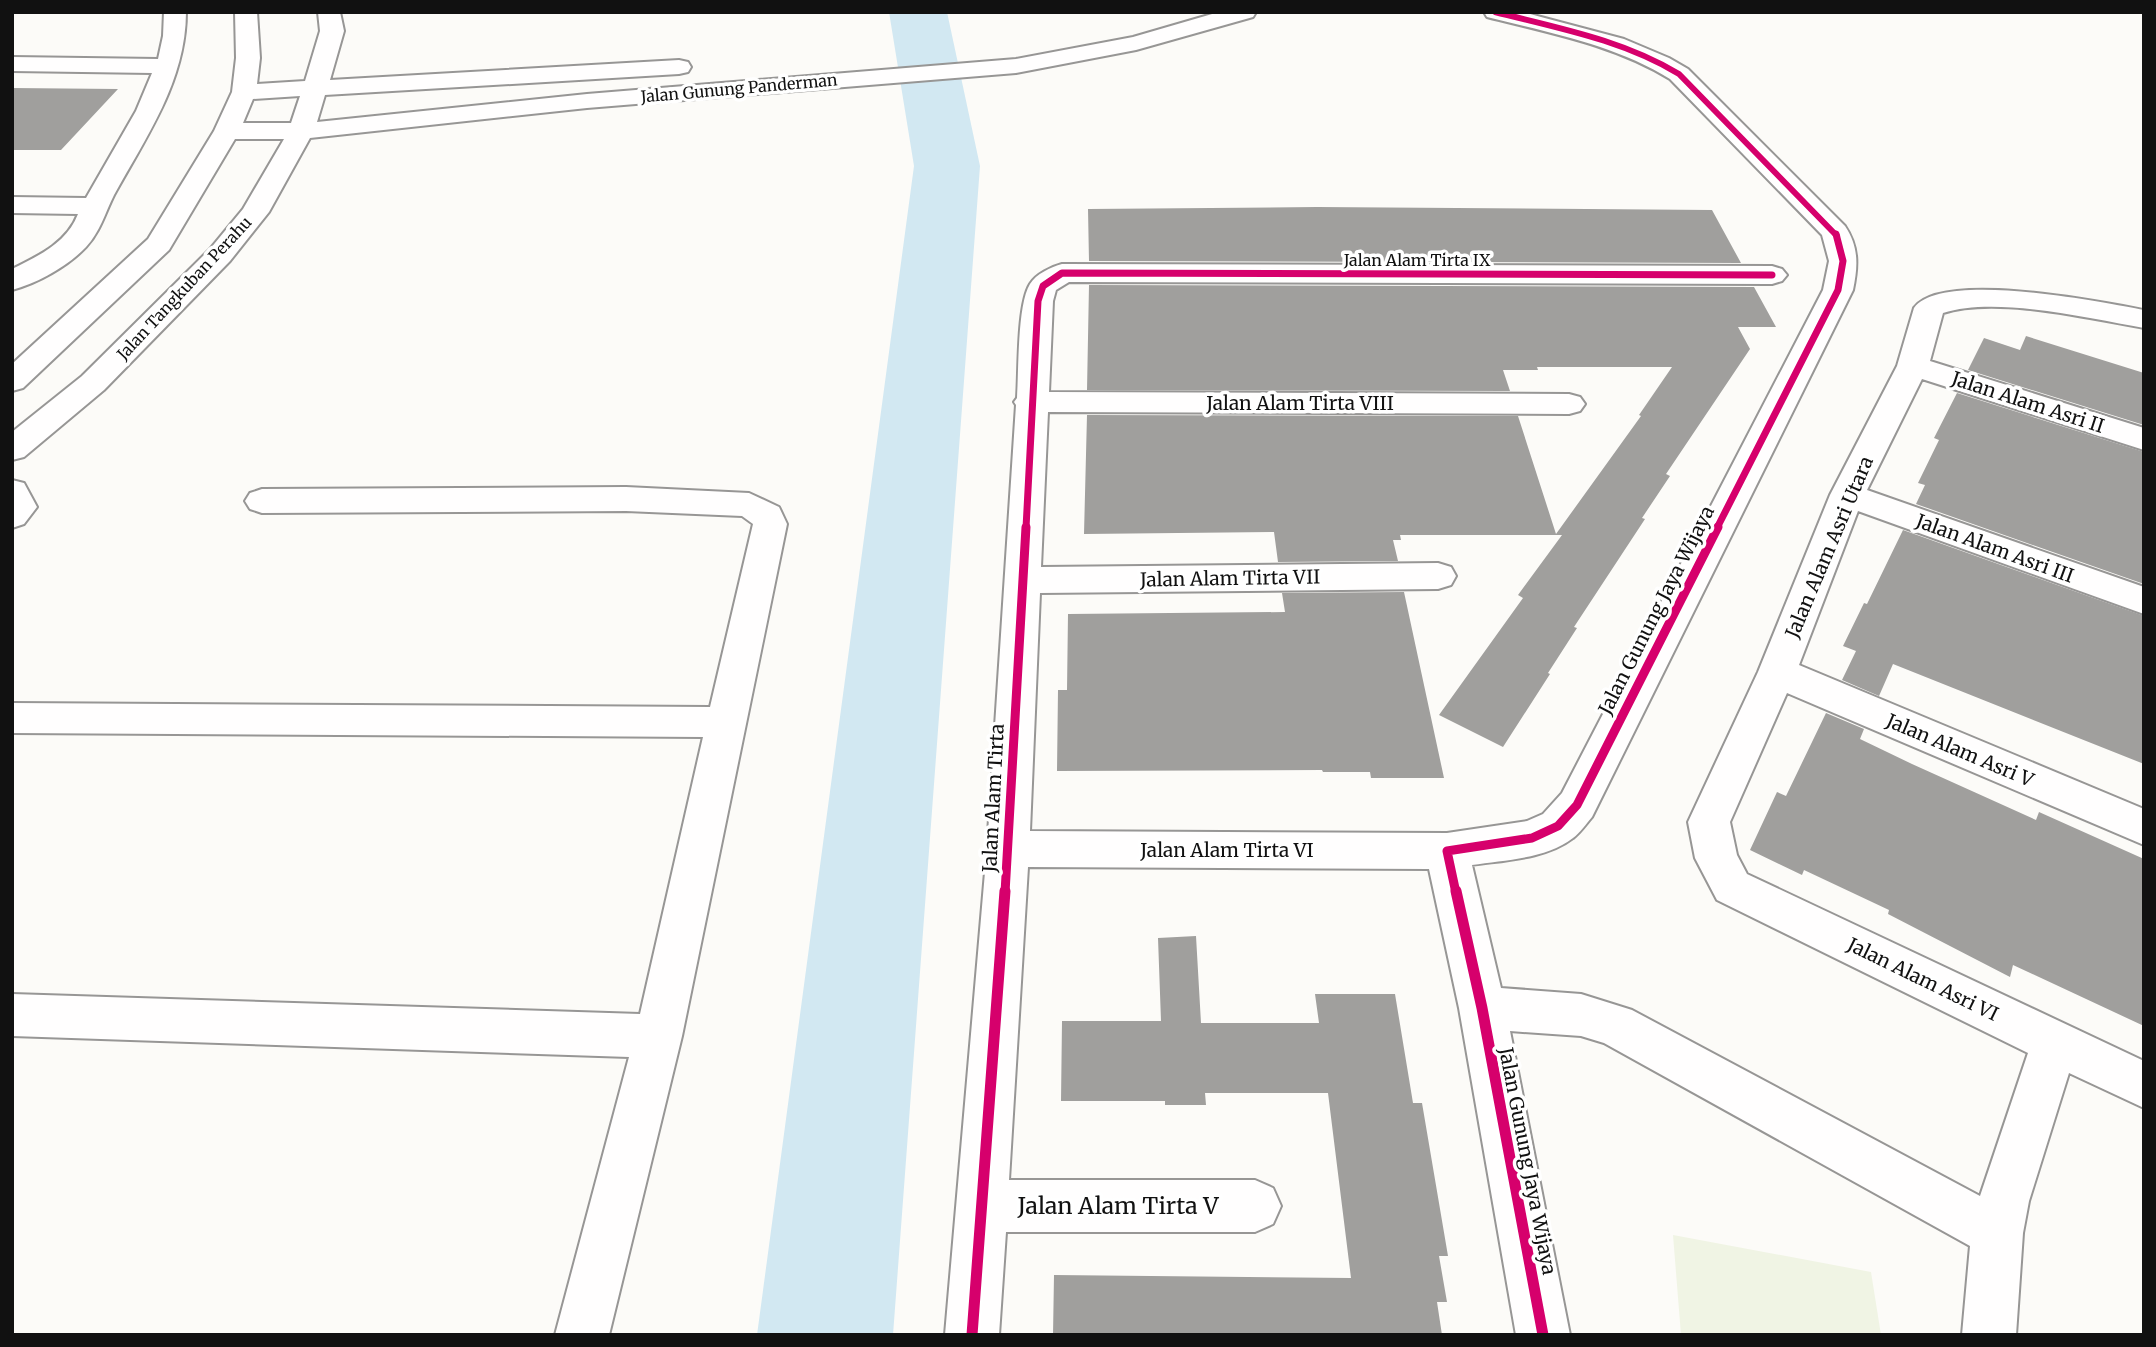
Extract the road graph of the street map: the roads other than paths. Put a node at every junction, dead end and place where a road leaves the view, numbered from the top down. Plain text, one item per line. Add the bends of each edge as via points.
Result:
1 (174, 12) edge
2 (246, 12) edge
3 (328, 12) edge
4 (1189, 12) edge
5 (1245, 12) edge
6 (1495, 12) edge
7 (865, 55) dead end
8 (1013, 56) junction
9 (12, 64) edge
10 (704, 65) dead end
11 (166, 66) junction
12 (583, 73) junction
13 (314, 88) junction
14 (244, 92) junction
15 (587, 101) junction
16 (227, 131) junction
17 (301, 131) junction
18 (12, 205) edge
19 (95, 206) junction
20 (1062, 273) joint
21 (1772, 275) dead end
22 (12, 281) edge
23 (2144, 319) edge
24 (1913, 366) junction
25 (12, 381) edge
26 (1030, 402) junction
27 (1569, 404) dead end
28 (2144, 439) edge
29 (12, 449) edge
30 (12, 491) edge
31 (1847, 495) junction
32 (262, 501) dead end
33 (12, 516) edge
34 (1438, 576) dead end
35 (1021, 580) junction
36 (2144, 601) edge
37 (1777, 672) junction
38 (12, 718) edge
39 (726, 722) junction
40 (2144, 828) edge
41 (1008, 849) junction
42 (1447, 851) junction
43 (1716, 858) joint
44 (1482, 1008) junction
45 (12, 1015) edge
46 (658, 1036) junction
47 (2055, 1043) junction
48 (2144, 1085) edge
49 (982, 1206) junction
50 (1255, 1206) dead end
51 (1997, 1233) junction
52 (582, 1335) edge
53 (972, 1335) edge
54 (1543, 1335) edge
55 (1989, 1335) edge

1 - 11 street via 176,29
2 - 14 street
3 - 13 street, Jalan Tangkuban Perahu via 332,31
4 - 8 street, Jalan Gunung Panderman
5 - 8 street, Jalan Gunung Panderman via 1136,43
6 - 42 street, Jalan Gunung Jaya Wijaya via 1661,61 1835,232 1845,261 1838,290 1577,805 1558,827 1532,838
7 - 8 street, Jalan Gunung Panderman
8 - 15 street, Jalan Gunung Panderman via 849,78
9 - 11 street
10 - 12 street, Jalan Gunung Panderman
11 - 19 street via 143,124
12 - 13 street, Jalan Gunung Panderman
12 - 15 street
13 - 14 street, Jalan Gunung Panderman
13 - 17 street, Jalan Tangkuban Perahu
14 - 16 street
15 - 17 street, Jalan Gunung Panderman
16 - 17 street, Jalan Gunung Panderman
16 - 25 street via 159,244
17 - 29 street, Jalan Tangkuban Perahu via 256,212 220,255 93,383
18 - 19 street
19 - 22 street via 84,232 64,252
20 - 21 street, Jalan Alam Tirta IX
20 - 26 street, Jalan Alam Tirta via 1043,286 1038,301
23 - 24 street, Jalan Alam Asri Utara via 2071,306 1956,299 1929,308
24 - 28 street, Jalan Alam Asri II
24 - 31 street, Jalan Alam Asri Utara
26 - 27 street, Jalan Alam Tirta VIII
26 - 35 street, Jalan Alam Tirta
30 - 33 street via 20,507
31 - 36 street, Jalan Alam Asri III
31 - 37 street, Jalan Alam Asri Utara
32 - 39 street via 626,499 749,505 767,515 770,524
34 - 35 street, Jalan Alam Tirta VII
35 - 41 street, Jalan Alam Tirta
37 - 40 street, Jalan Alam Asri V
37 - 43 street, Jalan Alam Asri Utara via 1709,822
38 - 39 street
39 - 46 street
41 - 42 street, Jalan Alam Tirta VI
41 - 49 street, Jalan Alam Tirta
42 - 44 street, Jalan Gunung Jaya Wijaya
43 - 47 street, Jalan Alam Asri VI via 1732,887
44 - 51 street via 1581,1015 1615,1026
44 - 54 street, Jalan Gunung Jaya Wijaya
45 - 46 street
46 - 52 street
47 - 48 street, Jalan Alam Asri VI
47 - 51 street
49 - 50 street, Jalan Alam Tirta V
49 - 53 street, Jalan Alam Tirta
51 - 55 street

